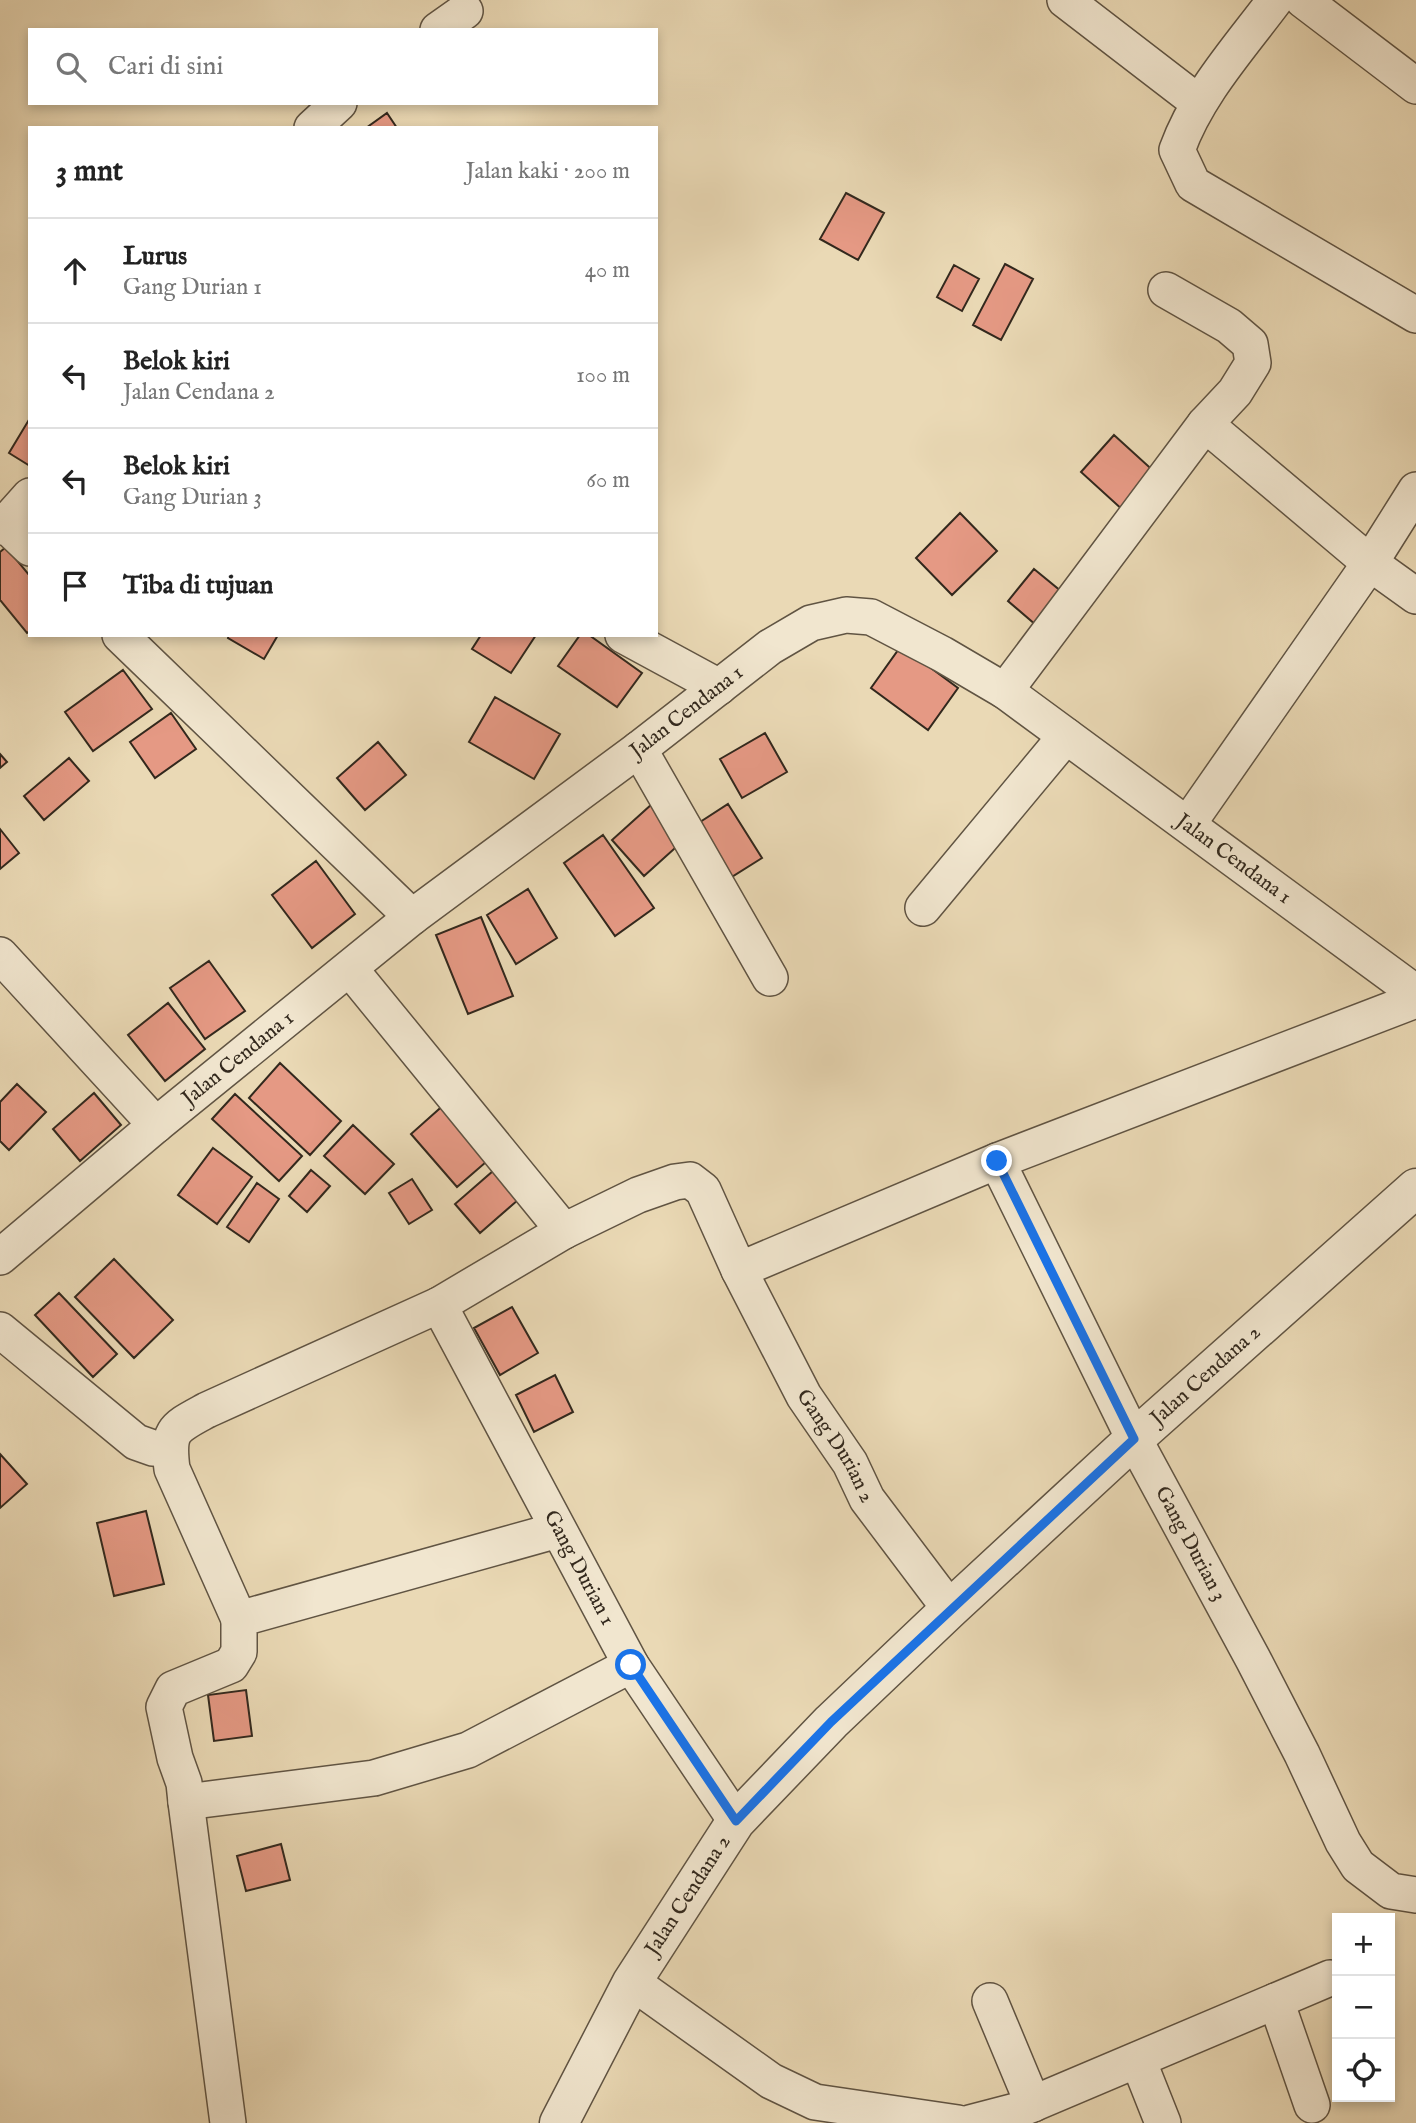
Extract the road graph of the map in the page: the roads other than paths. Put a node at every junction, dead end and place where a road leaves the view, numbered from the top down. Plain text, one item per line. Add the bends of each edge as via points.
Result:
1 (1065, 0) edge
2 (1275, 0) edge
3 (1303, 0) edge
4 (1416, 86) edge
5 (1199, 103) junction
6 (337, 105) edge
7 (314, 126) edge
8 (1166, 290) dead end
9 (1416, 315) edge
10 (1205, 424) junction
11 (1416, 490) edge
12 (28, 498) edge
13 (3, 526) edge
14 (28, 546) edge
15 (1370, 564) junction
16 (1416, 596) edge
17 (122, 637) edge
18 (627, 637) edge
19 (719, 687) junction
20 (1006, 691) junction
21 (1066, 736) junction
22 (639, 749) junction
23 (1188, 824) junction
24 (923, 908) dead end
25 (412, 918) junction
26 (0, 955) edge
27 (349, 969) junction
28 (770, 978) dead end
29 (1416, 993) edge
30 (1416, 1000) edge
31 (156, 1125) junction
32 (997, 1161) junction
33 (1416, 1188) edge
34 (564, 1231) junction
35 (0, 1257) edge
36 (740, 1270) junction
37 (439, 1305) junction
38 (0, 1330) edge
39 (1134, 1439) junction
40 (170, 1449) junction
41 (558, 1530) junction
42 (950, 1609) junction
43 (239, 1619) junction
44 (631, 1665) junction
45 (186, 1802) junction
46 (736, 1821) junction
47 (1416, 1895) edge
48 (1329, 1979) dead end
49 (632, 1982) junction
50 (990, 2001) dead end
51 (1276, 2001) junction
52 (1138, 2060) junction
53 (1312, 2105) dead end
54 (1023, 2113) edge
55 (228, 2123) edge
56 (559, 2123) edge
57 (958, 2123) edge
58 (970, 2123) edge
59 (1163, 2123) edge

1 - 5 street
2 - 5 street
3 - 4 street
5 - 9 street via 1177,150 1193,184
6 - 7 street
8 - 10 street via 1229,326 1250,344 1253,363 1236,392
10 - 15 street
10 - 20 street
11 - 15 street
12 - 13 street
13 - 14 street
15 - 16 street
15 - 23 street
17 - 25 street
18 - 19 street
19 - 20 street, Jalan Cendana 1 via 770,647 811,623 846,615 872,617
19 - 22 street, Jalan Cendana 1
20 - 21 street, Jalan Cendana 1
21 - 23 street, Jalan Cendana 1
21 - 24 street
22 - 25 street, Jalan Cendana 1
22 - 28 street
23 - 29 street, Jalan Cendana 1
25 - 27 street, Jalan Cendana 1
26 - 31 street
27 - 31 street, Jalan Cendana 1
27 - 34 street
30 - 32 street
31 - 35 street, Jalan Cendana 1
32 - 36 street
32 - 39 street, Gang Durian 3
33 - 39 street, Jalan Cendana 2
34 - 36 street, Gang Durian 2 via 638,1195 690,1180 704,1189
34 - 37 street, Gang Durian 2
36 - 42 street, Gang Durian 2 via 804,1396 850,1463 867,1499
37 - 40 street, Gang Durian 2 via 207,1410 181,1424 173,1433
37 - 41 street, Gang Durian 1
38 - 40 street via 136,1442
39 - 42 street, Jalan Cendana 2
39 - 47 street, Gang Durian 3 via 1259,1671 1343,1842 1358,1866 1391,1891
40 - 43 street via 172,1469
41 - 43 street
41 - 44 street, Gang Durian 1
42 - 46 street, Jalan Cendana 2
43 - 45 street via 239,1652 230,1665 173,1689 163,1707
44 - 45 street via 468,1750 374,1778
44 - 46 street, Gang Durian 1
45 - 55 street
46 - 49 street, Jalan Cendana 2
48 - 51 street
49 - 56 street, Jalan Cendana 2
49 - 57 street via 771,2081 815,2102
50 - 54 street
51 - 52 street
51 - 53 street
52 - 54 street
52 - 59 street
54 - 58 street

